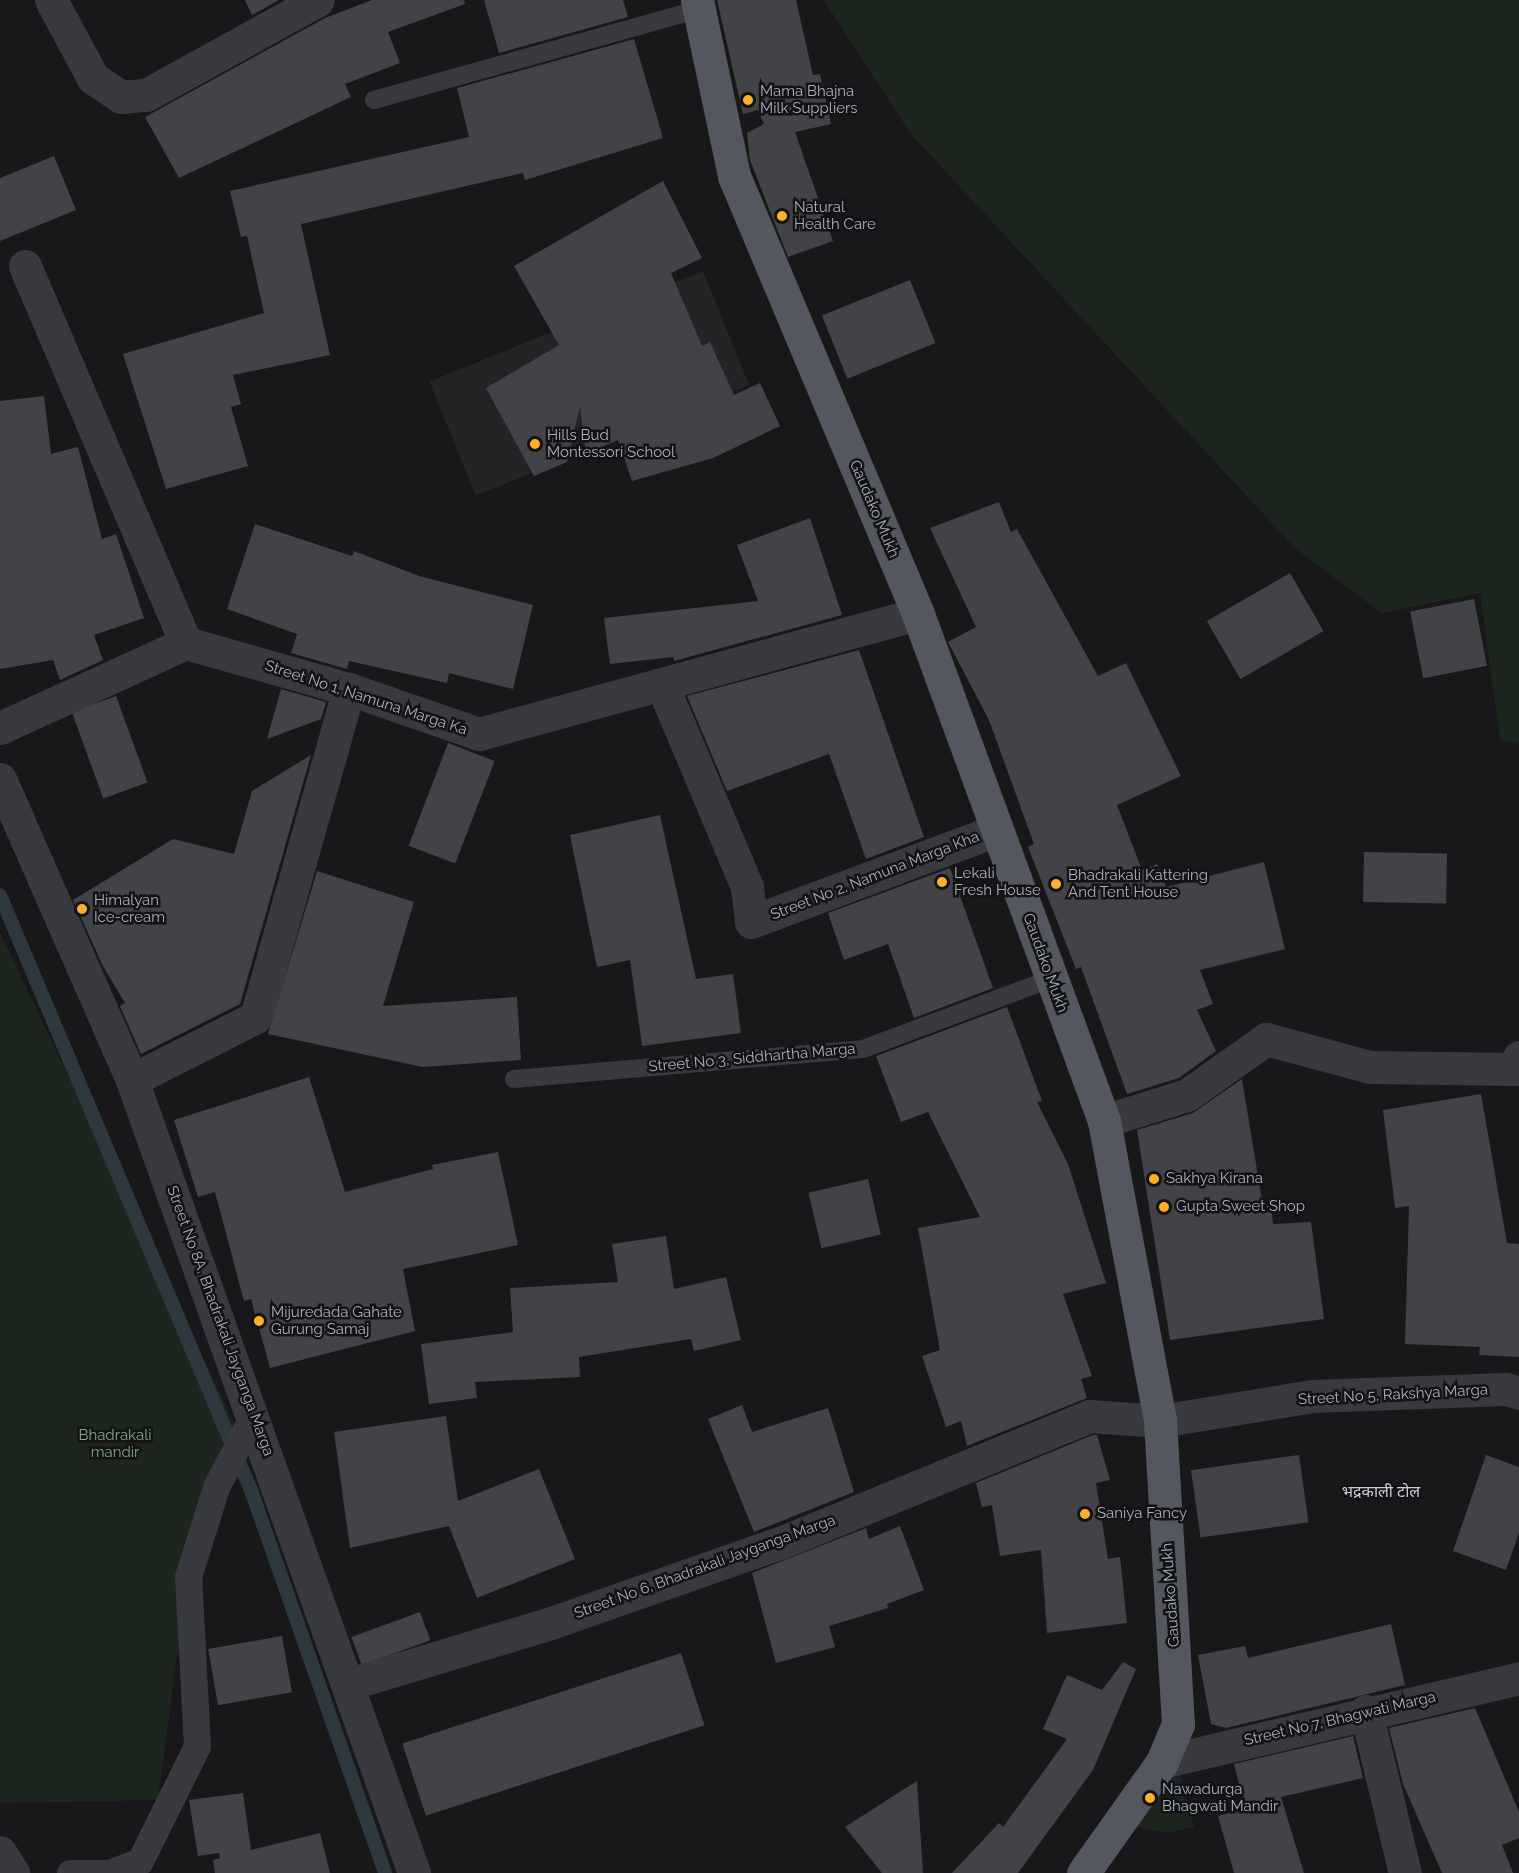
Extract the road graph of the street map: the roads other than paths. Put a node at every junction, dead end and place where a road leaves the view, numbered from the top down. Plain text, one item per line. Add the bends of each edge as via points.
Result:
1 (51, 0) edge
2 (318, 0) edge
3 (698, 4) edge
4 (374, 100) dead end
5 (26, 266) dead end
6 (918, 614) junction
7 (186, 643) junction
8 (663, 687) junction
9 (349, 689) junction
10 (0, 728) edge
11 (0, 779) edge
12 (997, 830) junction
13 (1050, 979) junction
14 (1517, 1065) edge
15 (514, 1079) dead end
16 (132, 1080) junction
17 (1104, 1121) junction
18 (1519, 1393) edge
19 (254, 1413) junction
20 (1160, 1421) junction
21 (1519, 1678) edge
22 (349, 1684) junction
23 (1365, 1711) junction
24 (1162, 1762) junction
25 (0, 1852) edge
26 (13, 1873) edge
27 (70, 1873) edge
28 (414, 1873) edge
29 (1083, 1873) edge
30 (1405, 1873) edge

1 - 2 street via 93,78 121,97 146,95
3 - 4 lane
3 - 6 main road, Gaudako Mukh via 734,176
5 - 7 street
6 - 8 street, Street No 1, Namuna Marga Ka
6 - 12 main road, Gaudako Mukh
7 - 9 street, Street No 1, Namuna Marga Ka
7 - 10 street
8 - 9 street, Street No 1, Namuna Marga Ka via 478,734
8 - 12 street, Street No 2, Namuna Marga Kha via 747,887 751,922
9 - 16 street via 256,1017
11 - 16 street, Street No 8A, Bhadrakali Jayganga Marga
12 - 13 main road, Gaudako Mukh
13 - 15 lane, Street No 3, Siddhartha Marga via 863,1049
13 - 17 main road, Gaudako Mukh
14 - 17 street via 1370,1067 1266,1039 1187,1095
16 - 19 street, Street No 8A, Bhadrakali Jayganga Marga
17 - 20 main road, Gaudako Mukh
18 - 20 street, Street No 5, Rakshya Marga via 1506,1389 1312,1396
19 - 22 street, Street No 8A, Bhadrakali Jayganga Marga
19 - 27 street via 216,1488 188,1577 197,1746 140,1862 109,1873
20 - 22 street, Street No 6, Bhadrakali Jayganga Marga via 1090,1416 780,1543 551,1623
20 - 24 main road, Gaudako Mukh via 1178,1724
21 - 23 street, Street No 7, Bhagwati Marga
22 - 28 street, Street No 8A, Bhadrakali Jayganga Marga
23 - 24 street, Street No 7, Bhagwati Marga
23 - 30 street
24 - 29 main road, Gaudako Mukh
25 - 26 street

